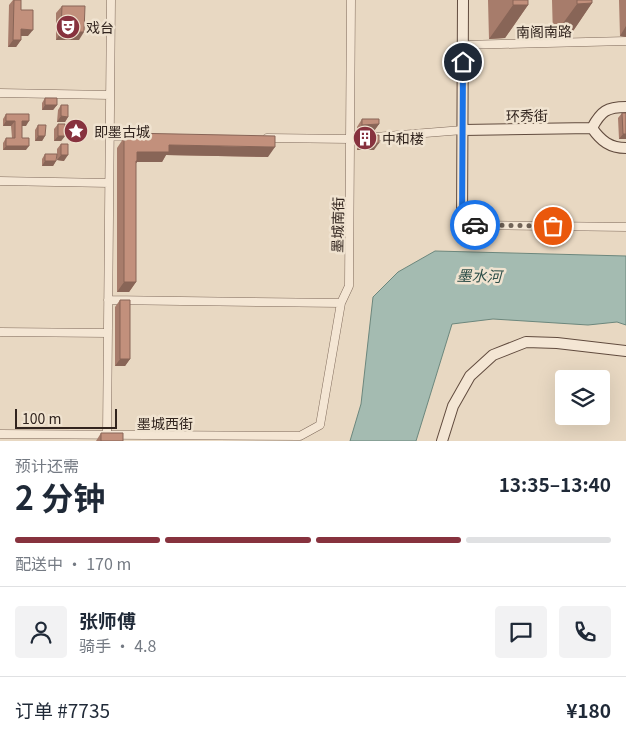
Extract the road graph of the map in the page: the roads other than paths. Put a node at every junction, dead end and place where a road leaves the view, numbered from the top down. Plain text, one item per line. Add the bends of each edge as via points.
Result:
1 (111, 0) edge
2 (351, 0) edge
3 (463, 0) edge
4 (626, 41) edge
5 (463, 45) junction
6 (0, 93) edge
7 (110, 95) junction
8 (626, 107) edge
9 (592, 128) junction
10 (463, 130) junction
11 (110, 136) junction
12 (147, 137) edge
13 (254, 138) edge
14 (350, 139) junction
15 (626, 148) edge
16 (0, 181) edge
17 (109, 183) junction
18 (462, 225) joint
19 (626, 227) edge
20 (108, 300) junction
21 (341, 303) junction
22 (0, 332) edge
23 (108, 333) junction
24 (626, 350) edge
25 (0, 434) edge
26 (107, 436) junction
27 (300, 436) joint
28 (442, 441) edge

1 - 7 street
2 - 14 street, 墨城南街
3 - 5 street
4 - 5 street, 南阁南路
5 - 10 street
6 - 7 street
7 - 11 street
8 - 9 street via 605,110
9 - 10 street, 环秀街
9 - 15 street via 605,144
10 - 14 street
10 - 18 street
11 - 12 street
11 - 17 street
13 - 14 street
14 - 21 street, 墨城南街 via 349,286
16 - 17 street
17 - 20 street
18 - 19 street
20 - 21 street
20 - 23 street
21 - 27 street, 墨城南街 via 320,425
22 - 23 street
23 - 26 street
24 - 28 street via 526,342 493,355 470,376 454,406
25 - 26 street, 墨城西街
26 - 27 street, 墨城西街

